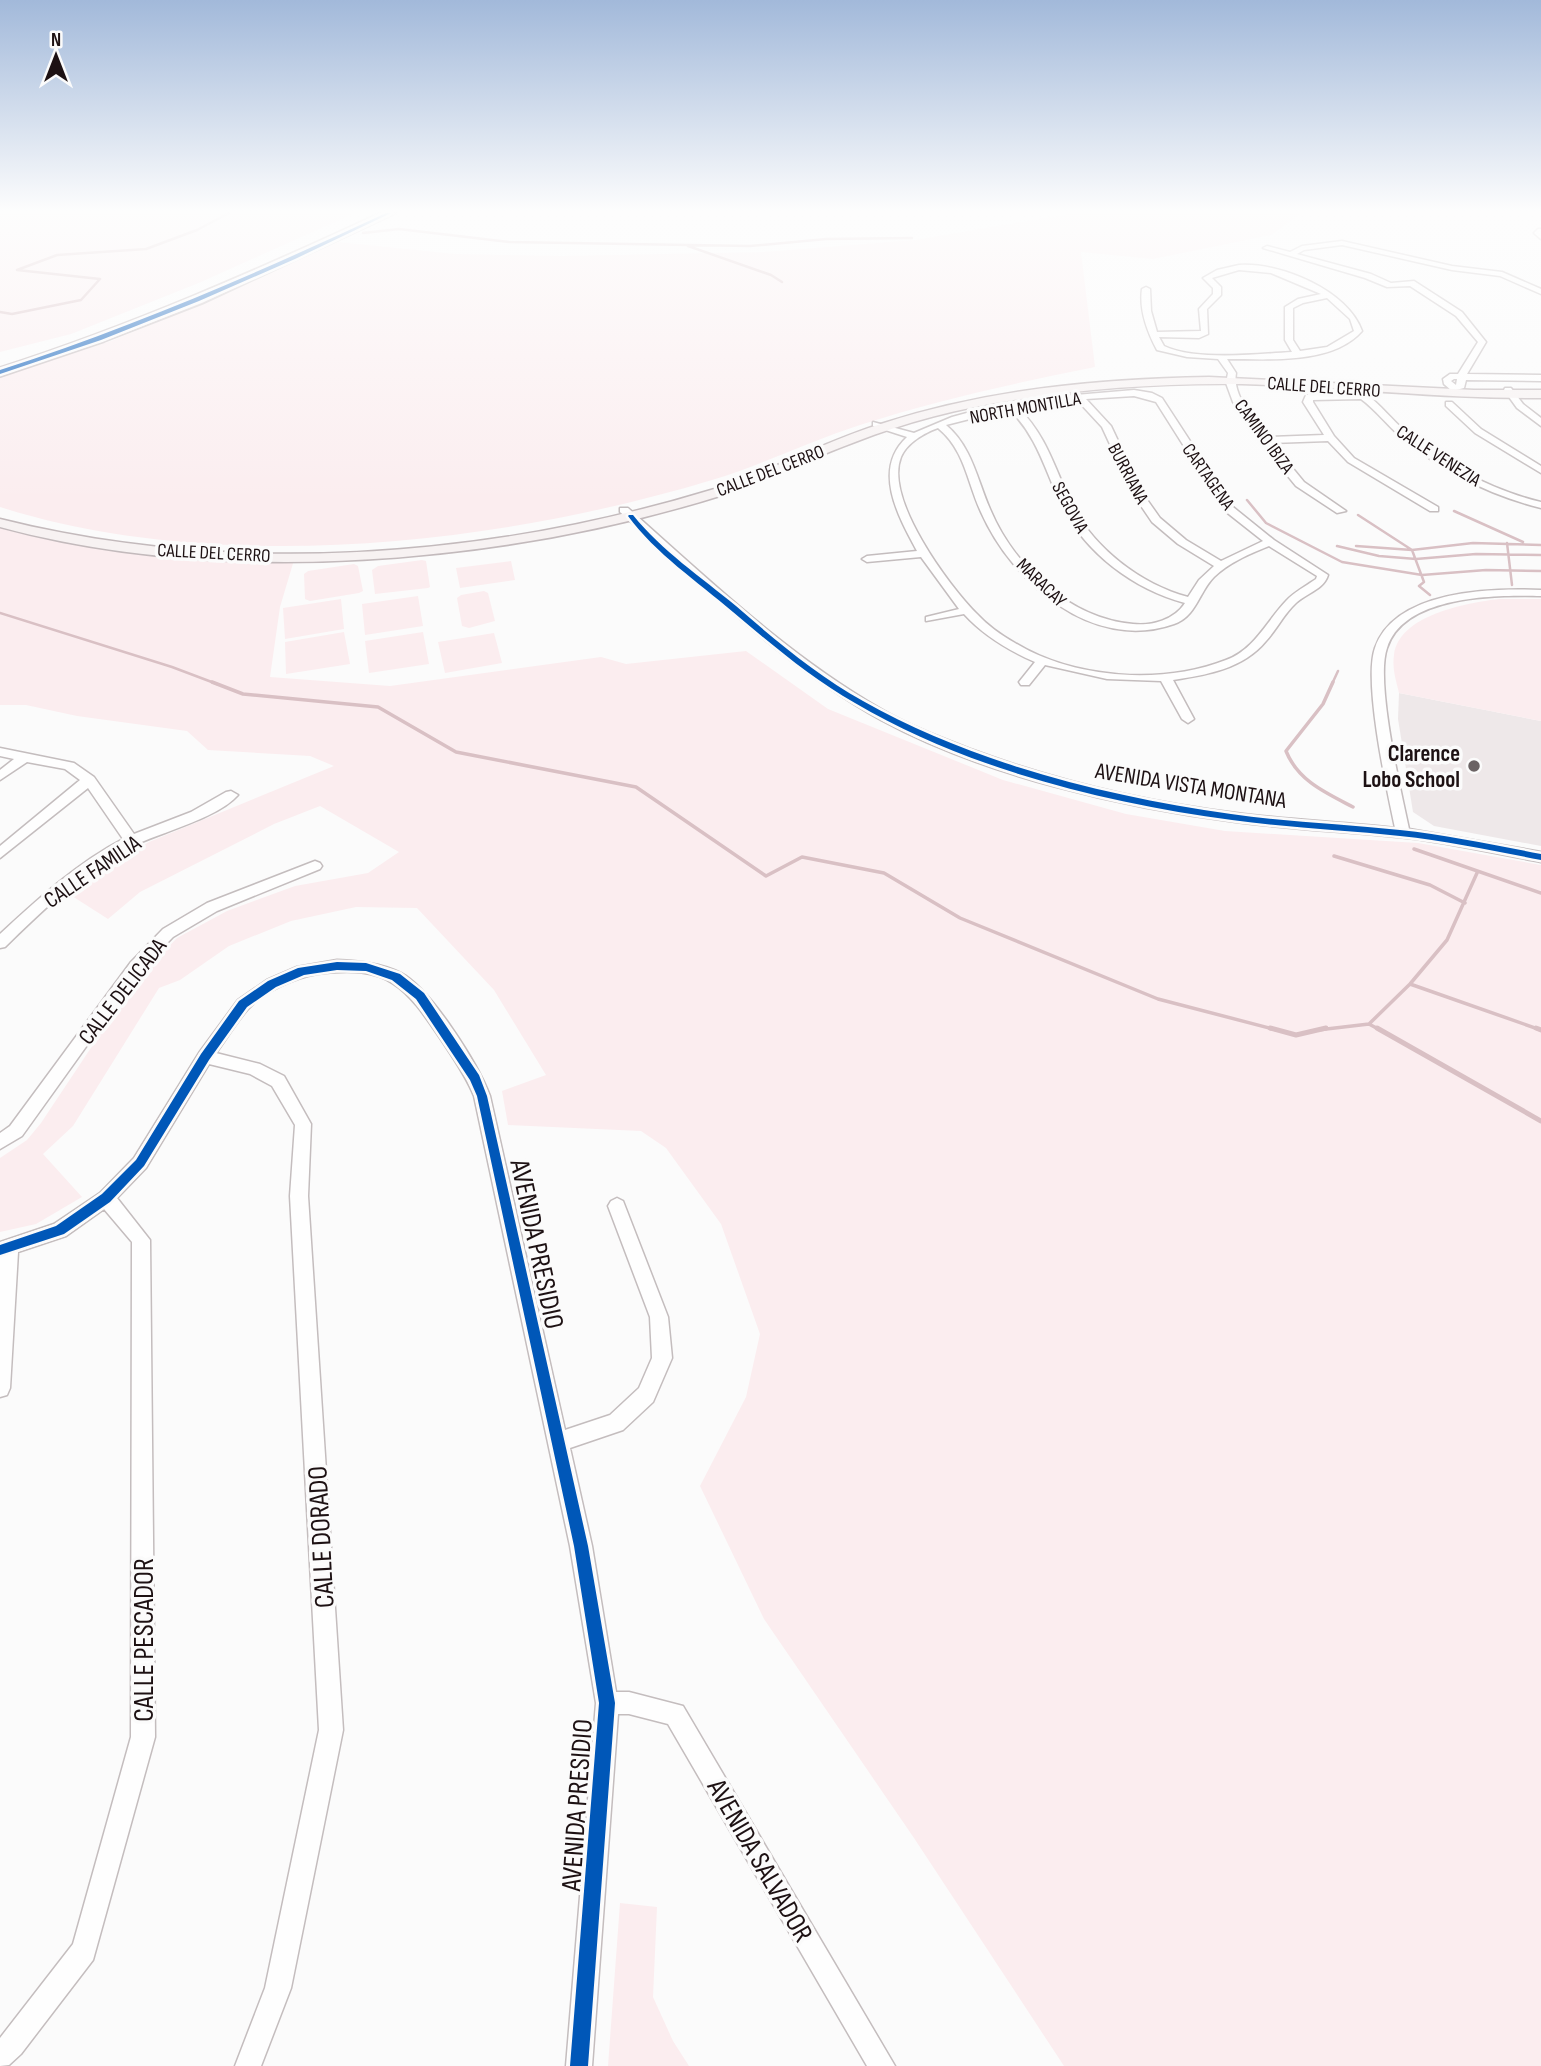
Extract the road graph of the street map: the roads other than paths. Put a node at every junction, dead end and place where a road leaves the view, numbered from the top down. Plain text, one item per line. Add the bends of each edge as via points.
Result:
1 (154, 309) edge
2 (177, 309) edge
3 (1147, 309) edge
4 (1203, 309) edge
5 (1289, 309) edge
6 (1345, 309) edge
7 (1452, 309) edge
8 (1154, 334) junction
9 (1297, 353) junction
10 (1221, 356) junction
11 (0, 364) edge
12 (0, 372) edge
13 (1462, 375) junction
14 (1541, 378) edge
15 (1231, 379) junction
16 (1541, 392) edge
17 (1509, 393) junction
18 (1143, 394) joint
19 (1454, 396) junction
20 (1080, 398) junction
21 (1012, 407) junction
22 (1541, 423) edge
23 (880, 425) junction
24 (940, 425) junction
25 (911, 438) junction
26 (1330, 438) junction
27 (1266, 440) junction
28 (1541, 470) edge
29 (1541, 505) edge
30 (1434, 509) dead end
31 (1341, 511) dead end
32 (0, 513) edge
33 (628, 513) junction
34 (0, 523) edge
35 (1270, 542) junction
36 (925, 554) junction
37 (867, 559) dead end
38 (1220, 565) junction
39 (1541, 593) edge
40 (1192, 602) junction
41 (967, 610) junction
42 (930, 619) dead end
43 (1043, 660) junction
44 (1165, 677) junction
45 (1026, 682) dead end
46 (1188, 719) dead end
47 (0, 752) edge
48 (26, 756) junction
49 (0, 776) edge
50 (89, 780) junction
51 (231, 795) dead end
52 (1403, 833) junction
53 (131, 840) junction
54 (0, 853) edge
55 (1541, 857) edge
56 (315, 866) dead end
57 (0, 943) edge
58 (205, 1057) junction
59 (0, 1142) edge
60 (106, 1198) junction
61 (617, 1206) dead end
62 (5, 1249) edge
63 (0, 1388) edge
64 (558, 1442) junction
65 (607, 1703) junction
66 (0, 2056) edge
67 (248, 2066) edge
68 (579, 2066) edge
69 (882, 2066) edge

1 - 11 highway
2 - 12 highway
3 - 8 street
4 - 8 street via 1205,332
5 - 9 street via 1289,340
6 - 9 street via 1356,320 1358,331 1330,349
7 - 13 street via 1482,342
8 - 10 street via 1160,349 1168,354
9 - 10 street
10 - 15 street, CAMINO IBIZA
13 - 14 street
13 - 19 street
15 - 19 main road, CALLE DEL CERRO
15 - 23 main road, CALLE DEL CERRO via 1167,376 1051,385 1006,391
15 - 27 street, CAMINO IBIZA via 1238,402
16 - 17 main road, CALLE DEL CERRO
17 - 19 main road, CALLE DEL CERRO
17 - 22 street
18 - 20 street, NORTH MONTILLA
18 - 35 street, CARTAGENA via 1156,398 1165,408 1229,509
19 - 28 street via 1478,431
20 - 21 street, NORTH MONTILLA
20 - 38 street, BURRIANA via 1105,426 1156,520
21 - 24 street, NORTH MONTILLA
21 - 40 street, SEGOVIA via 1032,426 1081,531 1104,554 1159,592
23 - 25 street via 883,431
23 - 33 main road, CALLE DEL CERRO via 742,483
24 - 25 street, NORTH MONTILLA
24 - 40 street, MARACAY via 960,441 987,514 1003,541 1062,604 1092,620 1138,628 1171,622 1185,614
25 - 36 street via 896,456 893,471 911,531
26 - 27 street
26 - 29 street, CALLE VENEZIA via 1309,397 1363,396 1405,436 1433,455 1503,494
26 - 30 street, CALLE VENEZIA via 1351,460
27 - 31 street, CAMINO IBIZA via 1300,484
32 - 33 main road, CALLE DEL CERRO via 53,527 180,545 334,548 495,535
33 - 34 main road, CALLE DEL CERRO via 497,543 334,556 182,553 103,544
33 - 52 street, AVENIDA VISTA MONTANA via 807,668 877,712 956,748 1028,774 1156,804
35 - 38 street, MARACAY
35 - 44 street, CARTAGENA via 1322,573 1323,579 1289,604 1251,652 1197,672
36 - 37 street
36 - 41 street
38 - 40 street, MARACAY
39 - 52 street via 1483,593 1437,603 1401,622 1381,648 1379,687
41 - 42 street
41 - 43 street via 988,631
43 - 44 street via 1125,677
43 - 45 street
44 - 46 street
47 - 48 street
48 - 49 street
48 - 50 street via 69,766
50 - 53 street
50 - 54 street
51 - 53 street, CALLE FAMILIA via 215,807
52 - 55 street, AVENIDA VISTA MONTANA
53 - 57 street, CALLE FAMILIA via 38,908
56 - 59 street, CALLE DELICADA via 212,907 168,933 136,967 16,1131
58 - 60 street, AVENIDA PRESIDIO via 140,1163
58 - 64 street, AVENIDA PRESIDIO via 243,1004 302,971 366,967 396,977 420,996 475,1078 482,1096
58 - 67 street, CALLE DORADO via 254,1069 278,1081 303,1124 299,1196 331,1730 278,1988
60 - 62 street, AVENIDA PRESIDIO via 60,1230
60 - 66 street, CALLE PESCADOR via 141,1240 143,1737 85,1951
61 - 64 street via 659,1317 662,1358 646,1395 617,1423
62 - 63 street
64 - 65 street, AVENIDA PRESIDIO
65 - 68 street, AVENIDA PRESIDIO
65 - 69 street, AVENIDA SALVADOR via 629,1703 675,1714

